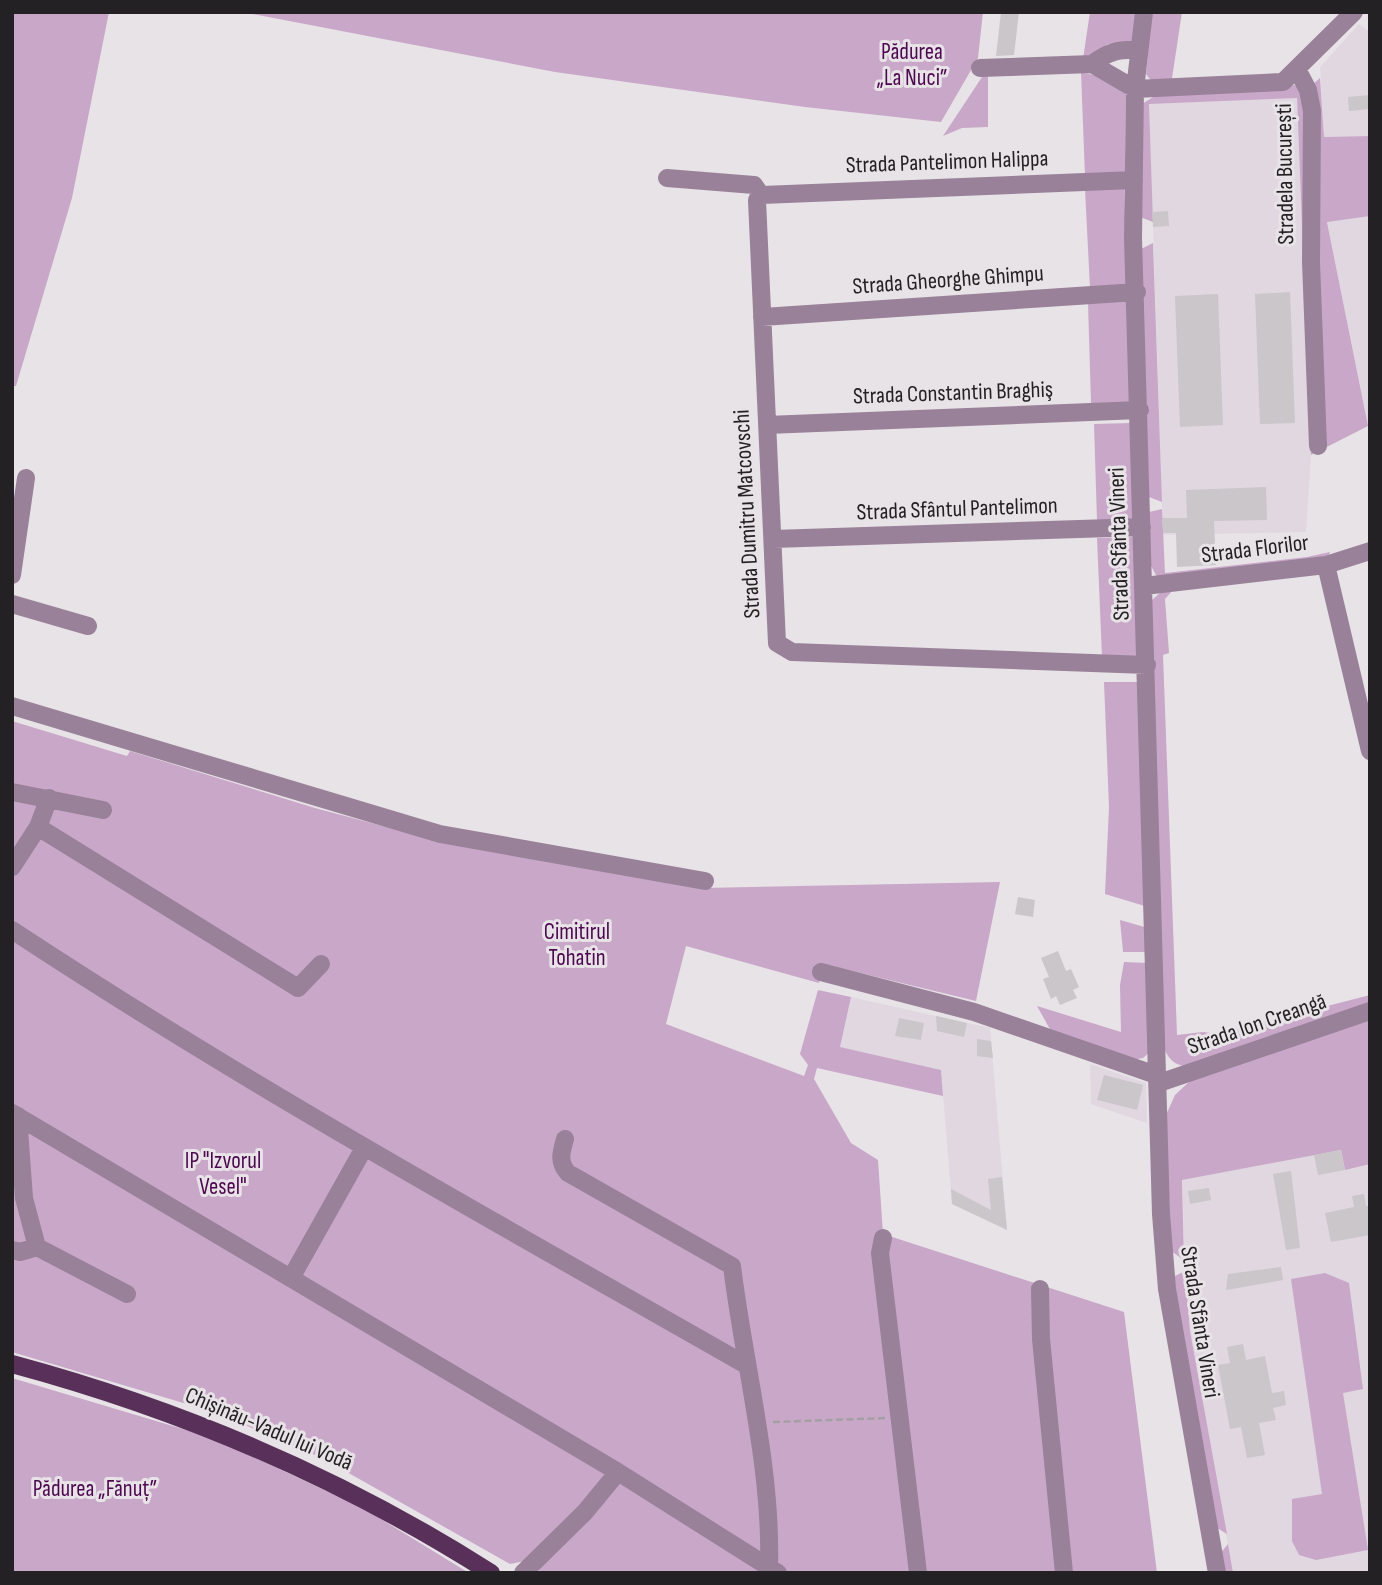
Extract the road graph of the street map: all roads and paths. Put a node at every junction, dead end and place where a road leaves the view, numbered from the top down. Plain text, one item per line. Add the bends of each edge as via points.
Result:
1 (1144, 12) edge
2 (1354, 12) edge
3 (1139, 50) junction
4 (1092, 64) junction
5 (980, 68) dead end
6 (1298, 71) junction
7 (1135, 89) junction
8 (667, 178) dead end
9 (1134, 180) junction
10 (761, 195) junction
11 (1137, 292) junction
12 (762, 317) junction
13 (1140, 410) junction
14 (768, 425) junction
15 (1318, 446) dead end
16 (26, 478) dead end
17 (1142, 527) junction
18 (772, 539) junction
19 (1370, 551) edge
20 (1326, 565) junction
21 (12, 575) edge
22 (1144, 586) junction
23 (12, 604) edge
24 (88, 626) dead end
25 (1147, 665) junction
26 (12, 706) edge
27 (1370, 751) edge
28 (12, 792) edge
29 (49, 798) junction
30 (103, 810) dead end
31 (38, 827) junction
32 (12, 867) edge
33 (705, 881) dead end
34 (12, 930) edge
35 (321, 964) dead end
36 (821, 972) dead end
37 (1370, 1011) edge
38 (1159, 1080) junction
39 (15, 1114) edge
40 (565, 1139) dead end
41 (364, 1148) junction
42 (883, 1238) dead end
43 (37, 1247) junction
44 (12, 1250) edge
45 (291, 1278) junction
46 (1040, 1289) dead end
47 (128, 1294) dead end
48 (12, 1364) edge
49 (746, 1365) junction
50 (901, 1417) junction
51 (755, 1423) junction
52 (618, 1472) junction
53 (773, 1570) edge
54 (491, 1573) edge
55 (523, 1573) edge
56 (918, 1573) edge
57 (1064, 1573) edge
58 (1217, 1573) edge

1 - 3 street, Strada Sfânta Vineri
2 - 6 street
3 - 4 street via 1118,49
3 - 7 street, Strada Sfânta Vineri
4 - 5 street
4 - 7 street
6 - 7 street, Stradela București via 1283,82
6 - 15 street, Stradela București via 1312,111 1311,262
7 - 9 street, Strada Sfânta Vineri
8 - 10 street via 754,185
9 - 10 street, Strada Pantelimon Halippa
9 - 11 street, Strada Sfânta Vineri
10 - 12 street, Strada Dumitru Matcovschi via 757,200
11 - 12 street, Strada Gheorghe Ghimpu
11 - 13 street, Strada Sfânta Vineri
12 - 14 street, Strada Dumitru Matcovschi
13 - 14 street, Strada Constantin Braghiş
13 - 17 street, Strada Sfânta Vineri
14 - 18 street, Strada Dumitru Matcovschi
16 - 21 street
17 - 18 street, Strada Sfântul Pantelimon
17 - 22 street, Strada Sfânta Vineri
18 - 25 street, Strada Dumitru Matcovschi via 777,643 792,652
19 - 20 street, Strada Florilor
20 - 22 street, Strada Florilor
20 - 27 street
22 - 25 street, Strada Sfânta Vineri
23 - 24 street
25 - 38 street, Strada Sfânta Vineri
26 - 33 street via 440,834
28 - 29 street
29 - 30 street
29 - 31 street
31 - 32 street
31 - 35 street via 298,988
34 - 41 street
36 - 38 street via 974,1012
37 - 38 street, Strada Ion Creangă
38 - 58 street, Strada Sfânta Vineri via 1166,1278 1219,1539
39 - 43 street via 24,1198
39 - 45 street
40 - 49 street via 562,1166 568,1173 732,1266
41 - 45 street
41 - 49 street
42 - 50 street via 880,1253
43 - 44 street
43 - 47 street
45 - 52 street
46 - 57 street
48 - 54 main road, Chișinău-Vadul lui Vodă via 86,1384 231,1436 376,1503
49 - 51 street
50 - 51 path
50 - 56 street
51 - 53 street
52 - 53 street
52 - 55 street

